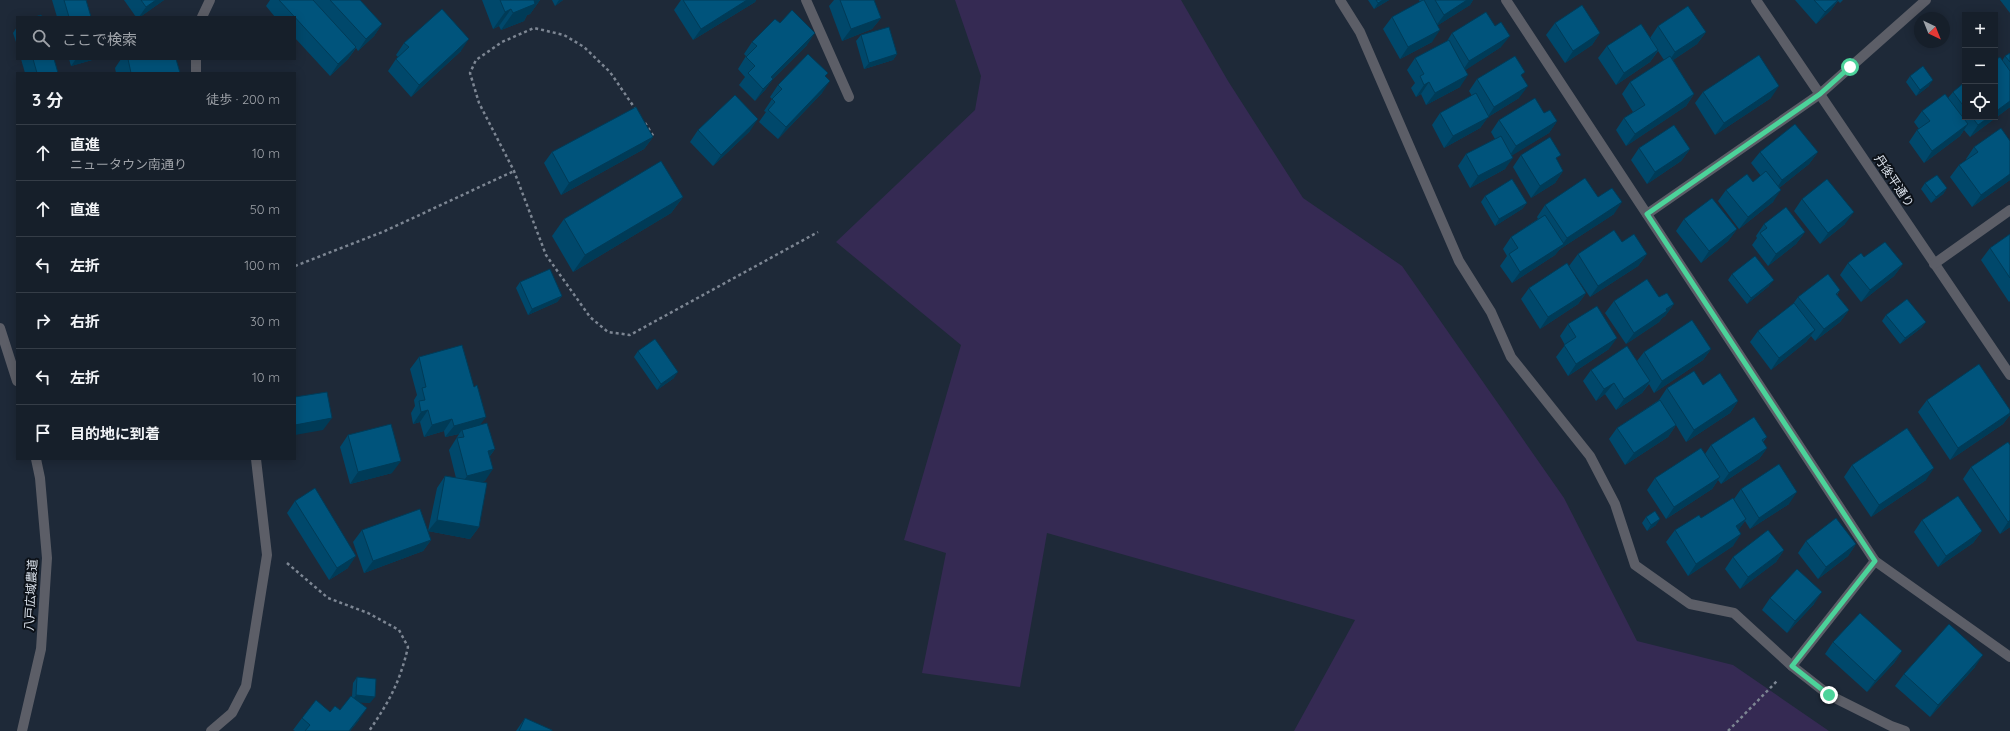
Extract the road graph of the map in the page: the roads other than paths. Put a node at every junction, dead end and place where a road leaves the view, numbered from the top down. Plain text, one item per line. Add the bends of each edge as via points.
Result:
1 (210, 0) edge
2 (806, 0) edge
3 (1340, 0) edge
4 (1506, 0) edge
5 (1756, 0) edge
6 (1926, 0) edge
7 (202, 16) edge
8 (196, 60) edge
9 (196, 72) edge
10 (1820, 94) junction
11 (849, 97) dead end
12 (2010, 210) edge
13 (1647, 214) junction
14 (1934, 264) junction
15 (0, 328) edge
16 (2010, 375) edge
17 (16, 377) edge
18 (36, 460) edge
19 (256, 460) edge
20 (1875, 561) junction
21 (2010, 658) edge
22 (1792, 666) junction
23 (22, 731) edge
24 (211, 731) edge
25 (1905, 731) edge

1 - 7 street
2 - 11 street
3 - 22 street via 1360,32 1459,261 1491,312 1511,357 1590,456 1615,504 1635,565 1690,604 1734,613
4 - 13 street
5 - 10 street, 丹後平通り
6 - 10 street
8 - 9 street
10 - 13 street
10 - 14 street, 丹後平通り
12 - 14 street
13 - 20 street
14 - 16 street, 丹後平通り
15 - 17 street
18 - 23 street, 八戸広域農道 via 47,558 41,649
19 - 24 street via 267,555 246,686 232,713
20 - 21 street
20 - 22 street
22 - 25 street via 1829,695

